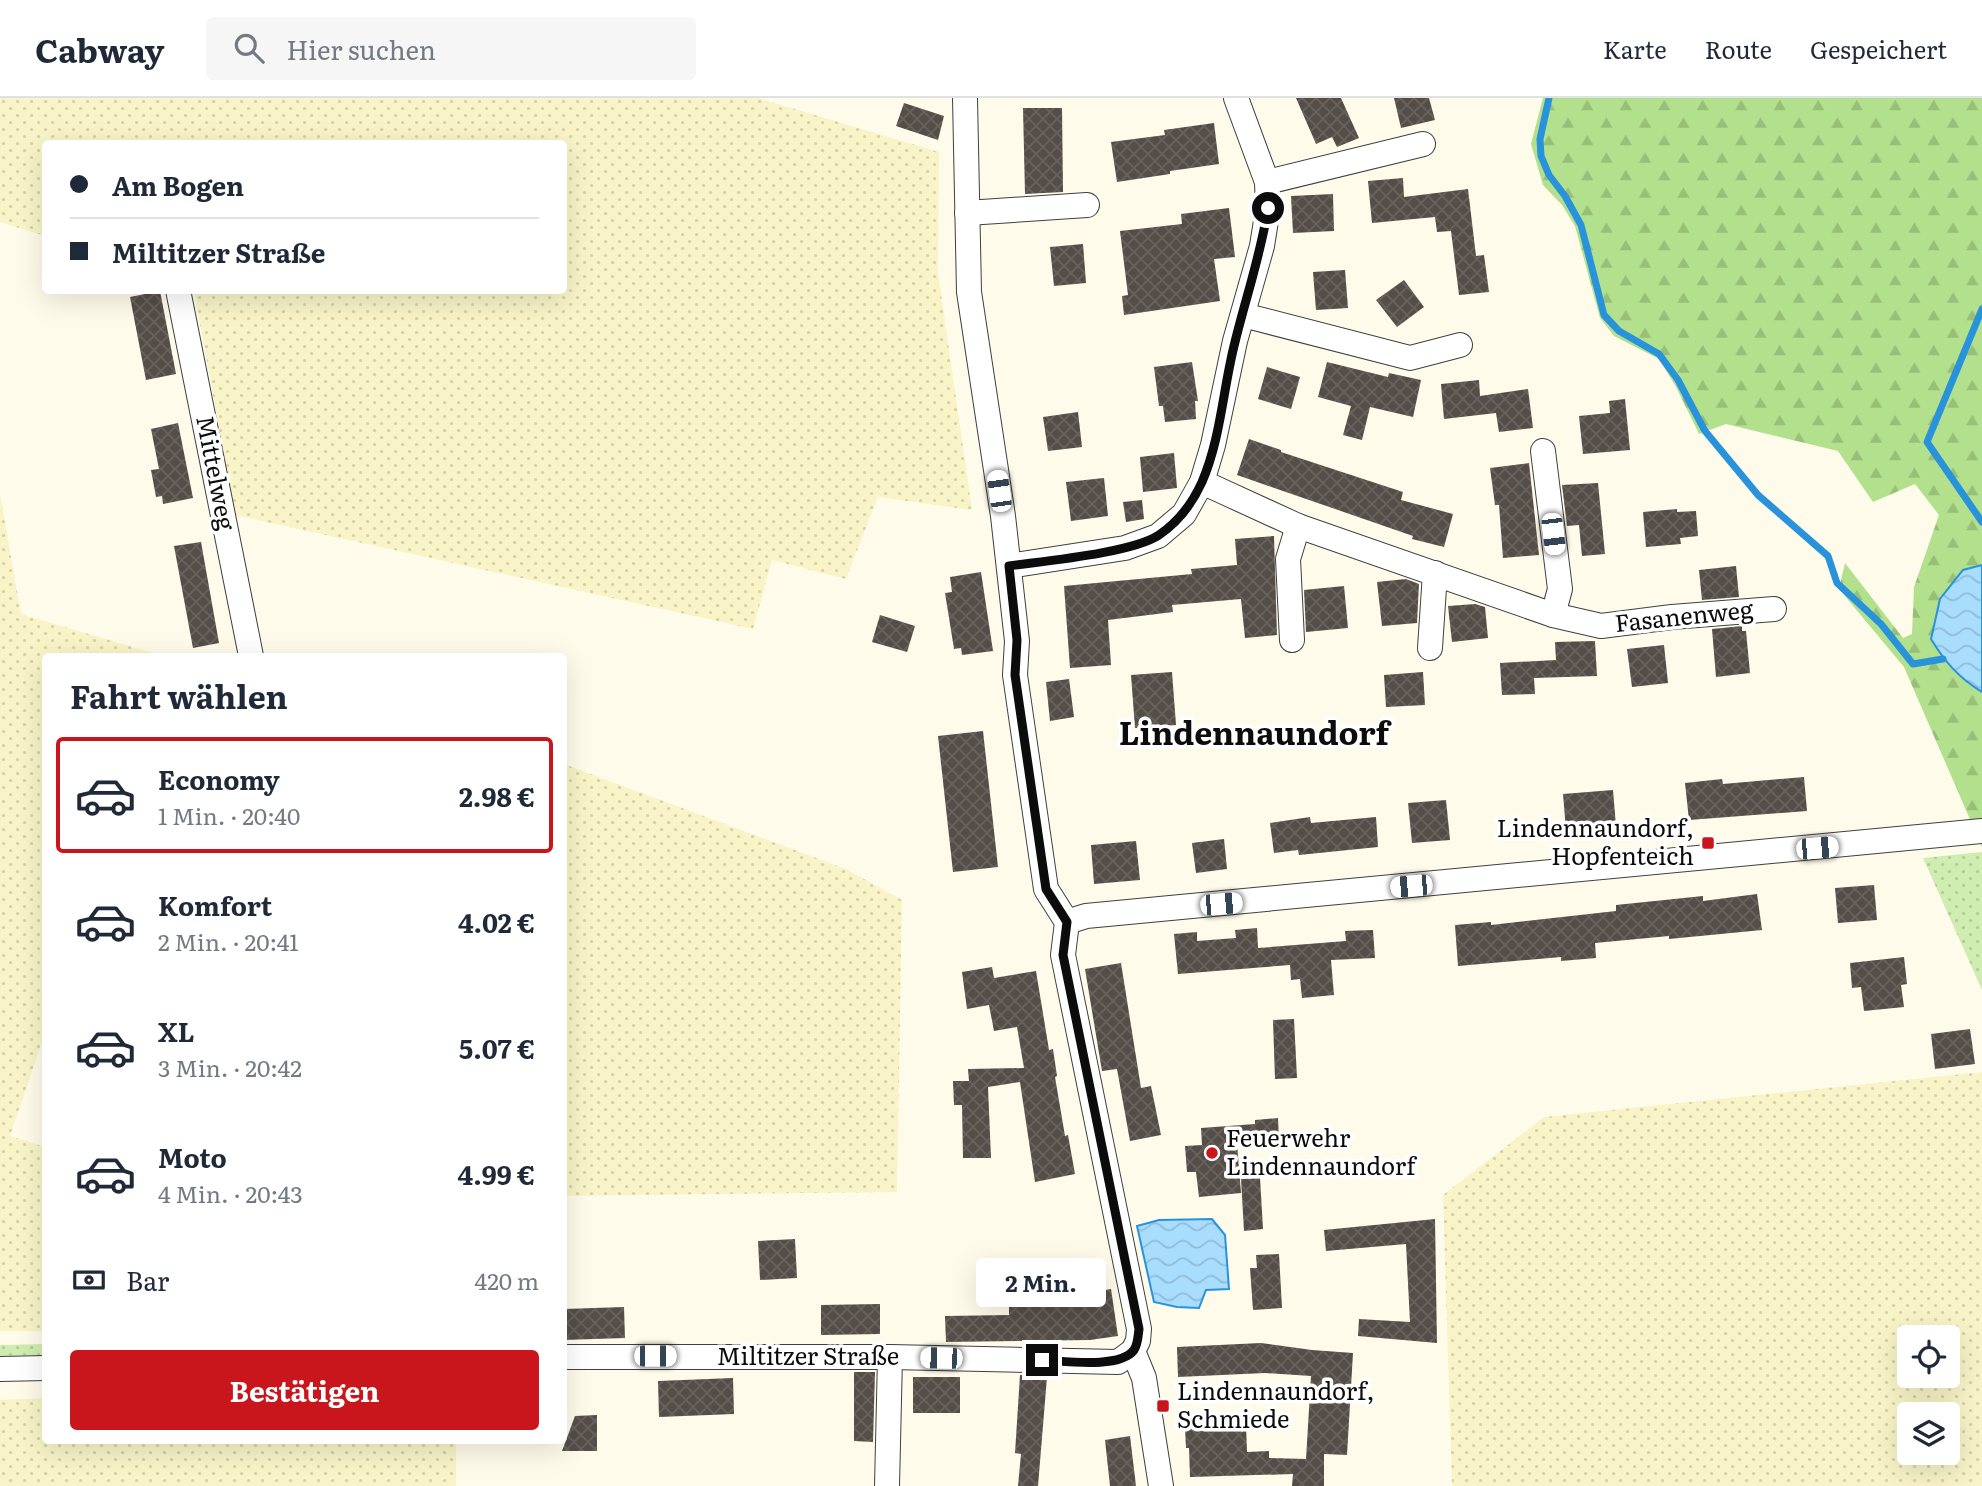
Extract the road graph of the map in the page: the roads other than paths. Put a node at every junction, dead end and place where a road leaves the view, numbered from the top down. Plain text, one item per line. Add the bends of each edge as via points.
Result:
1 (965, 98) edge
2 (1236, 98) edge
3 (1423, 144) dead end
4 (1267, 182) junction
5 (1087, 205) dead end
6 (967, 213) junction
7 (179, 294) edge
8 (1243, 315) junction
9 (1460, 345) dead end
10 (1543, 451) dead end
11 (1202, 482) junction
12 (1298, 526) junction
13 (1009, 566) junction
14 (1435, 573) junction
15 (1774, 609) dead end
16 (1553, 615) junction
17 (1292, 640) dead end
18 (1430, 648) dead end
19 (250, 653) edge
20 (1982, 831) edge
21 (1067, 922) junction
22 (1133, 1351) junction
23 (567, 1357) edge
24 (890, 1357) junction
25 (42, 1368) edge
26 (0, 1369) edge
27 (887, 1486) edge
28 (1161, 1486) edge

1 - 6 street
2 - 4 street
3 - 4 street
4 - 8 street via 1262,246
5 - 6 street
6 - 13 street via 969,292
7 - 19 street, Mittelweg
8 - 9 street via 1410,358
8 - 11 street
10 - 16 street via 1560,589
11 - 12 street, Fasanenweg
11 - 13 street via 1184,514 1158,536 1125,548
12 - 14 street, Fasanenweg
12 - 17 street via 1288,559
13 - 21 street via 1017,640 1015,675 1046,889
14 - 16 street, Fasanenweg
14 - 18 street
15 - 16 street, Fasanenweg via 1601,626
20 - 21 street via 1086,916
21 - 22 street via 1063,955 1139,1329
22 - 24 street, Miltitzer Straße via 1118,1362
22 - 28 street via 1144,1378
23 - 24 street, Miltitzer Straße
24 - 27 street
25 - 26 street

